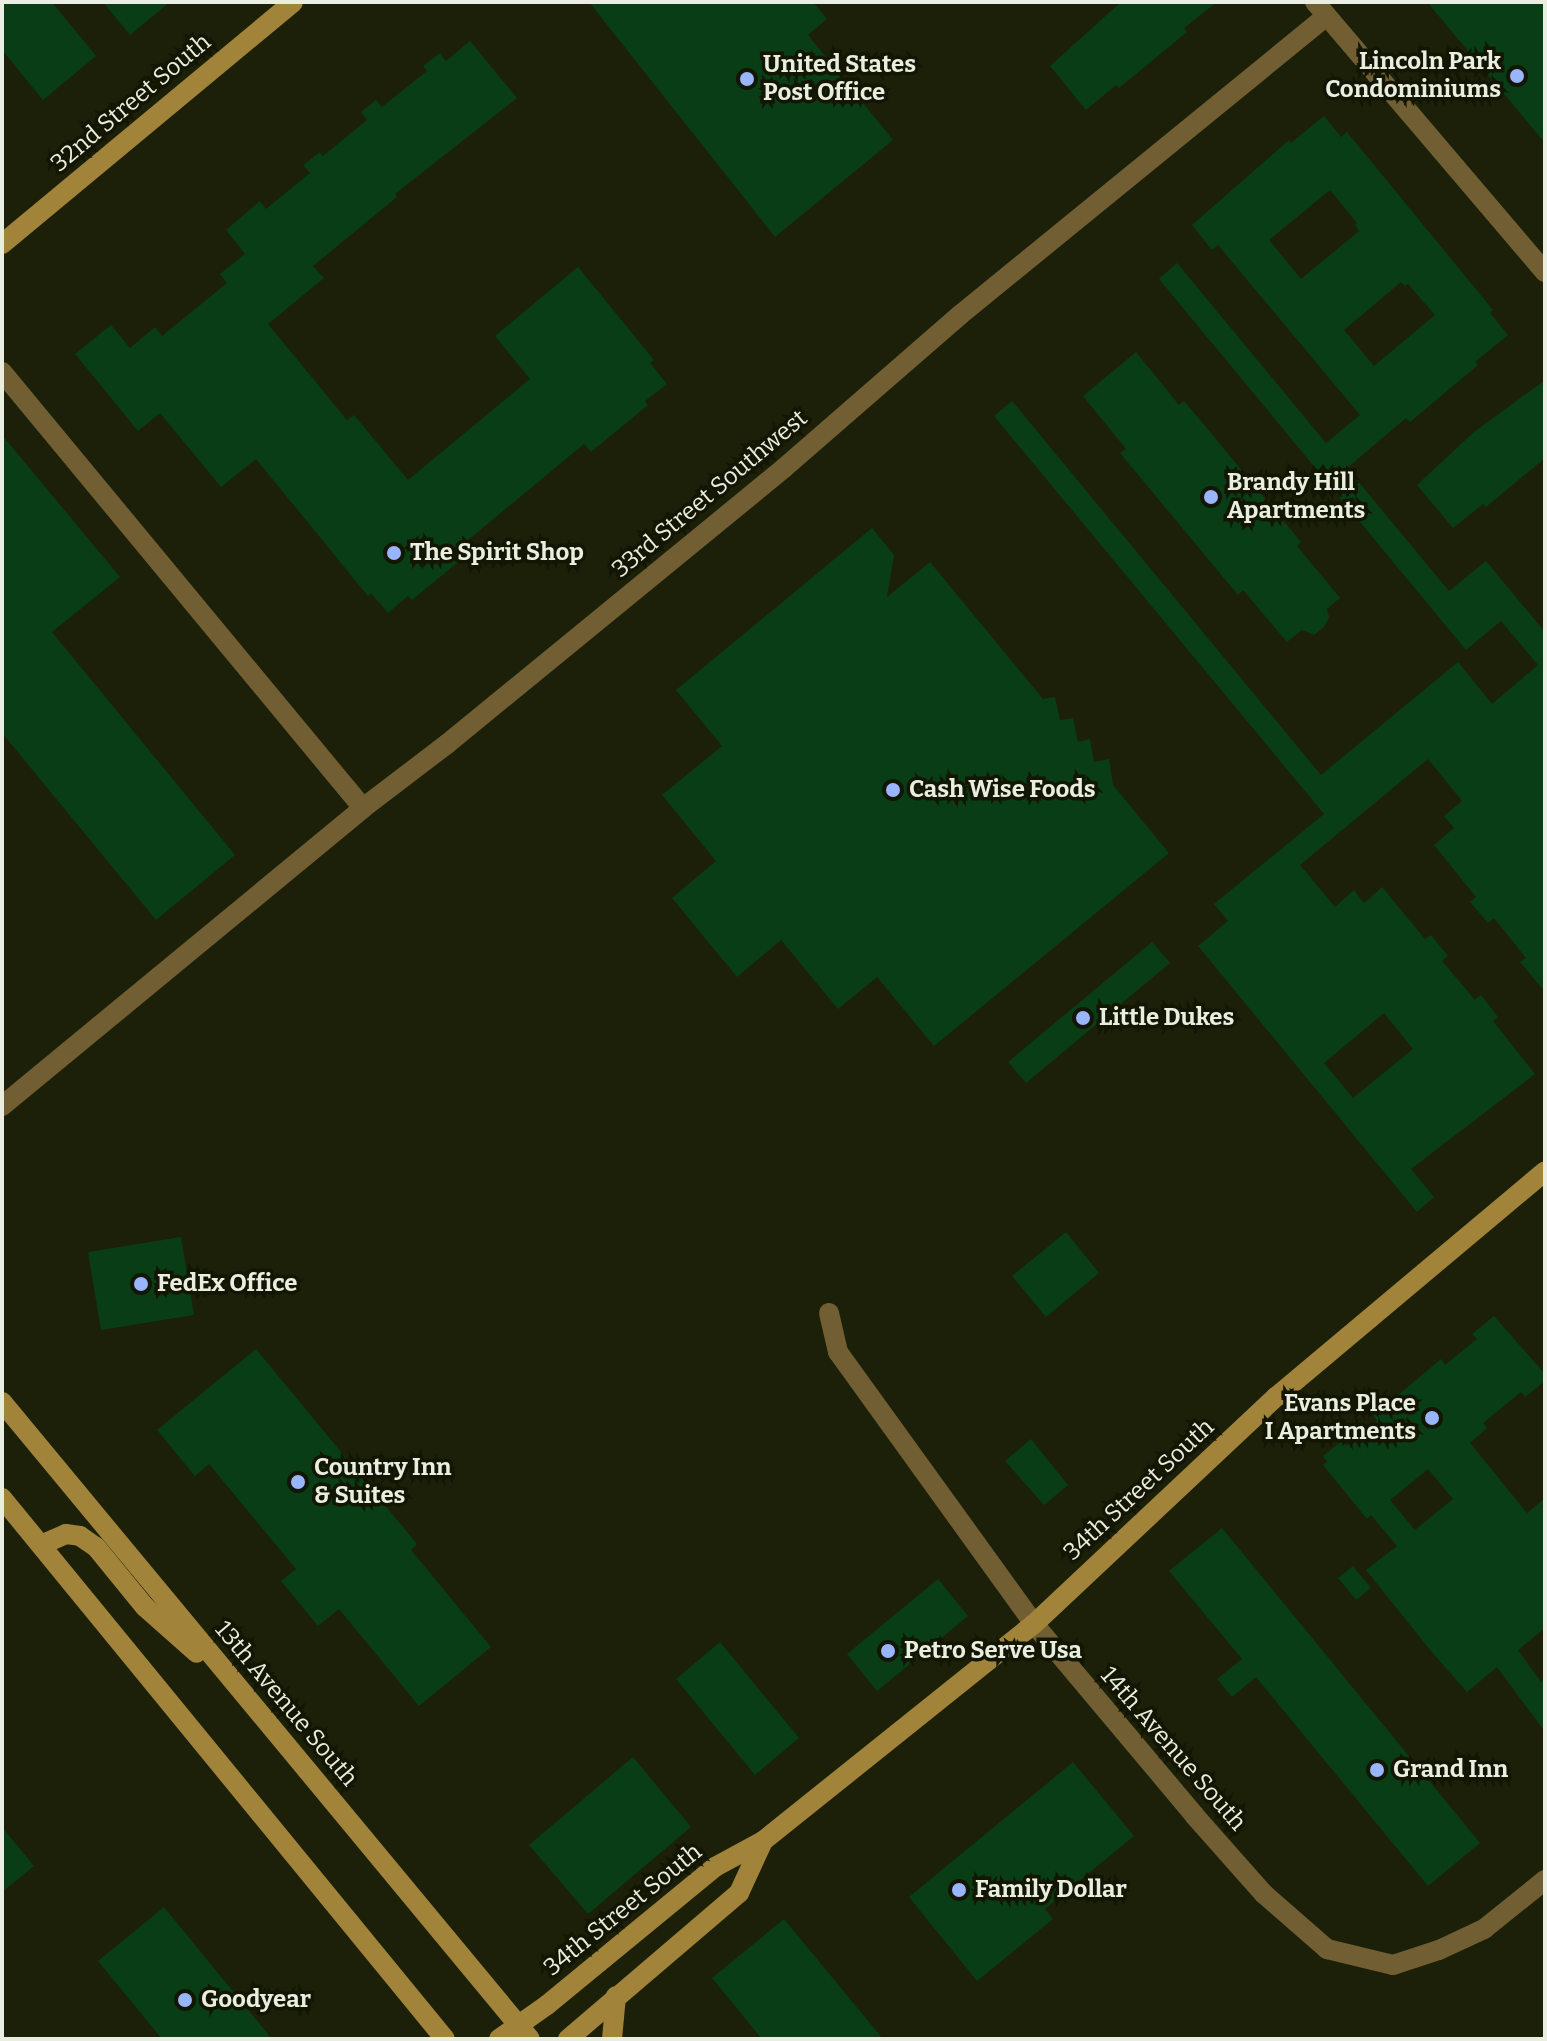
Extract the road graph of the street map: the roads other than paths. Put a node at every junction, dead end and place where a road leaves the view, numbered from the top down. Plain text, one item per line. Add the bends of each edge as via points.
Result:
1 (293, 2) edge
2 (1321, 9) edge
3 (2, 244) edge
4 (1545, 272) edge
5 (2, 372) edge
6 (363, 808) junction
7 (2, 1106) edge
8 (1545, 1171) edge
9 (829, 1313) dead end
10 (2, 1402) edge
11 (2, 1498) edge
12 (41, 1545) junction
13 (1034, 1624) junction
14 (243, 1692) junction
15 (763, 1841) junction
16 (1545, 1880) edge
17 (616, 1996) junction
18 (525, 2032) edge
19 (445, 2039) edge
20 (499, 2039) edge
21 (568, 2039) edge
22 (612, 2039) edge

1 - 3 street, 32nd Street South
2 - 4 street
2 - 6 street, 33rd Street Southwest via 784,468
5 - 6 street
6 - 7 street, 33rd Street Southwest
8 - 13 street, 34th Street South via 1276,1397
9 - 13 street, 14th Avenue South via 838,1352
10 - 14 street, 13th Avenue South
11 - 12 street
12 - 14 street via 66,1534 96,1547 145,1607
12 - 19 street
13 - 15 street, 34th Street South
13 - 16 street, 14th Avenue South via 1139,1754 1264,1894 1327,1949 1393,1965 1484,1929
14 - 18 street, 13th Avenue South
15 - 17 street, 34th Street South via 739,1893
15 - 18 street, 34th Street South via 715,1867
17 - 21 street, 34th Street South
17 - 22 street
18 - 20 street, 34th Street South

